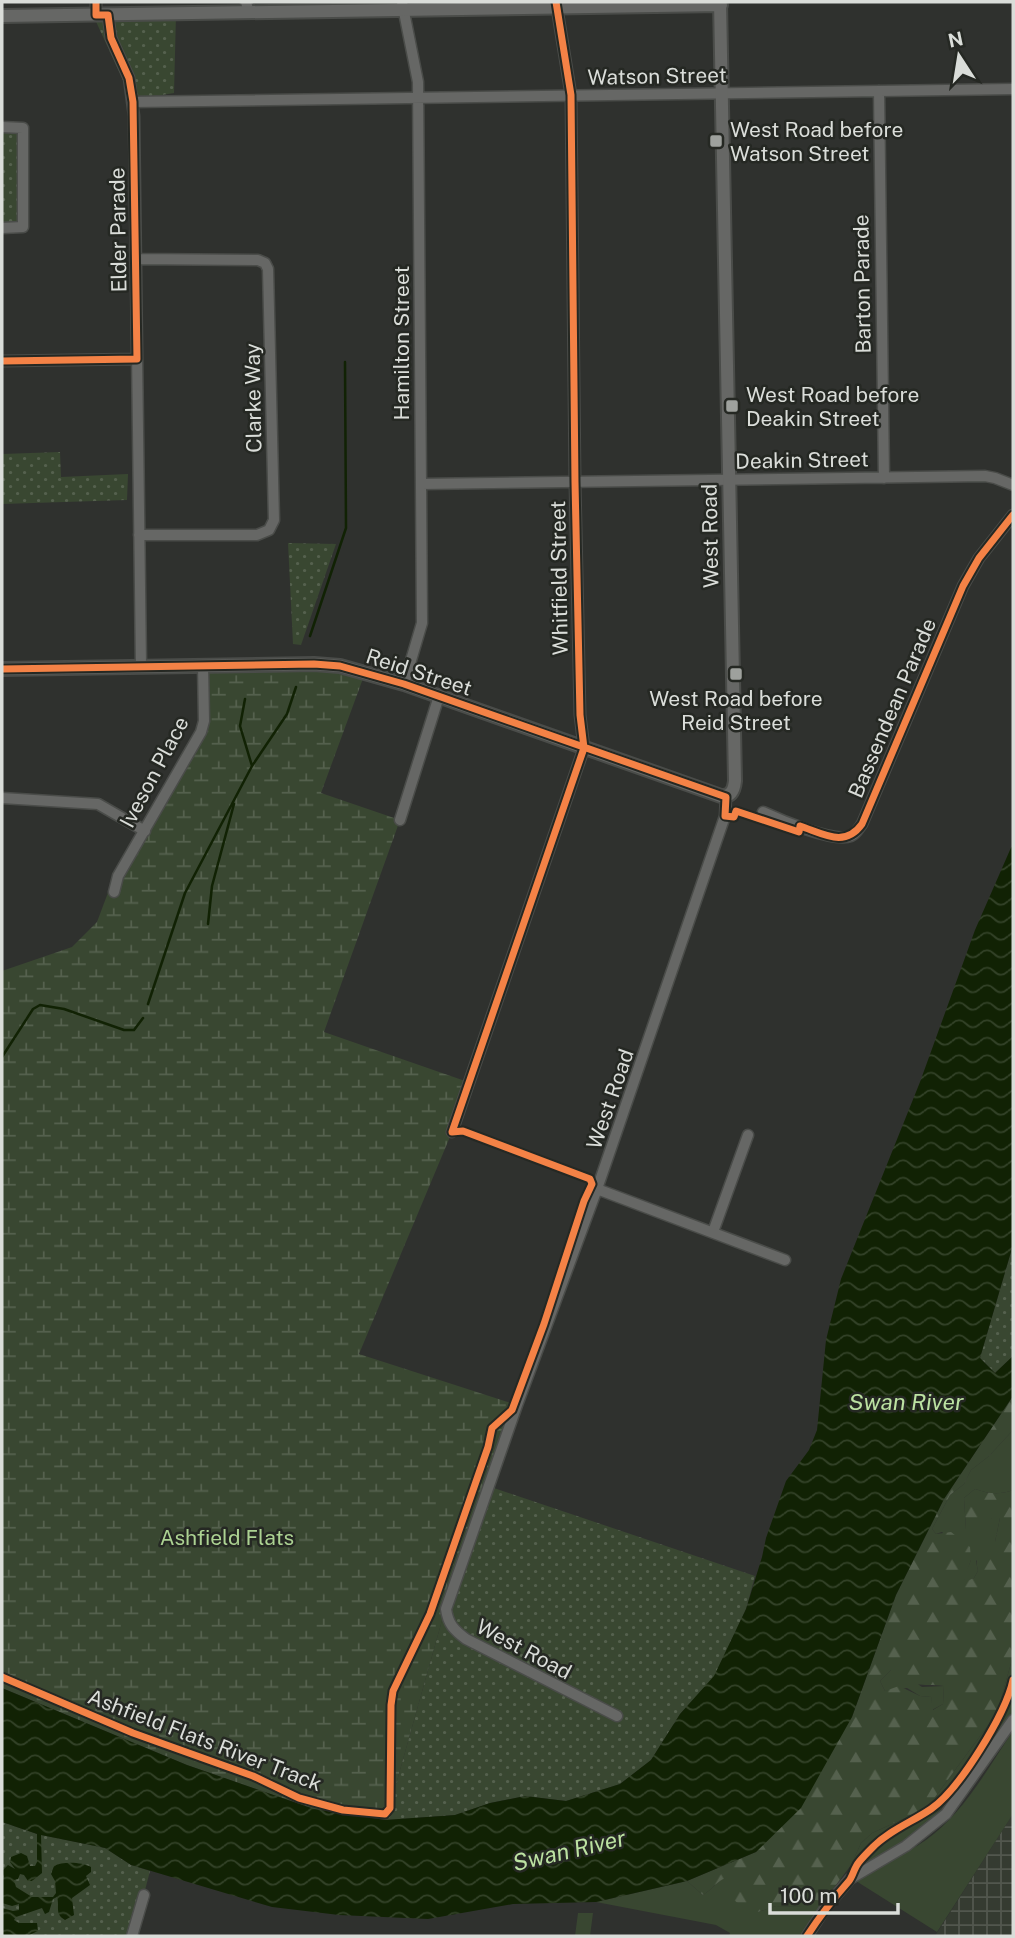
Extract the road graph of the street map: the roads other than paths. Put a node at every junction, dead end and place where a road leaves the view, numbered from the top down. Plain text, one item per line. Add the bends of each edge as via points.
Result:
1 (720, 3) edge
2 (557, 5) edge
3 (403, 6) edge
4 (247, 7) edge
5 (100, 10) edge
6 (2, 16) edge
7 (1013, 89) edge
8 (879, 91) junction
9 (722, 93) junction
10 (571, 95) junction
11 (418, 96) junction
12 (133, 102) junction
13 (2, 127) edge
14 (2, 228) edge
15 (136, 259) junction
16 (137, 359) junction
17 (2, 361) edge
18 (884, 478) junction
19 (729, 480) junction
20 (575, 482) junction
21 (421, 484) junction
22 (1013, 485) edge
23 (1013, 515) edge
24 (139, 535) junction
25 (203, 665) junction
26 (141, 666) junction
27 (2, 669) edge
28 (404, 684) junction
29 (439, 696) junction
30 (584, 748) junction
31 (726, 797) junction
32 (2, 798) edge
33 (763, 812) dead end
34 (400, 820) dead end
35 (145, 831) junction
36 (114, 892) dead end
37 (452, 1132) dead end
38 (748, 1135) dead end
39 (597, 1189) junction
40 (713, 1232) junction
41 (785, 1260) dead end
42 (617, 1716) dead end
43 (1013, 1720) edge
44 (144, 1895) dead end
45 (132, 1936) edge
46 (807, 1936) edge

1 - 2 street
1 - 9 street, West Road
2 - 3 street
2 - 10 street, Whitfield Street
3 - 4 street
3 - 11 street, Hamilton Street
4 - 5 street
5 - 6 street
5 - 12 street, Elder Parade via 129,78
7 - 8 street, Watson Street
8 - 9 street, Watson Street
8 - 18 street, Barton Parade
9 - 10 street, Watson Street
9 - 19 street, West Road
10 - 11 street, Watson Street
10 - 20 street, Whitfield Street
11 - 12 street, Watson Street
11 - 21 street, Hamilton Street
12 - 15 street, Elder Parade
13 - 14 street via 23,128 23,228
15 - 16 street, Elder Parade
15 - 24 street, Clarke Way via 265,263 274,520 269,530 257,535
16 - 17 street
16 - 24 street, Elder Parade
18 - 19 street, Deakin Street
18 - 22 street, Deakin Street via 985,476
19 - 20 street, Deakin Street
19 - 31 street, West Road via 735,780
20 - 21 street, Deakin Street
20 - 30 street, Whitfield Street
21 - 28 street, Hamilton Street via 422,624
23 - 33 street, Bassendean Parade via 962,586 857,832 836,837
24 - 26 street, Elder Parade
25 - 26 street, Reid Street
25 - 28 street, Reid Street via 327,665
25 - 35 street, Iveson Place via 204,726
26 - 27 street, Reid Street
28 - 29 street, Reid Street
29 - 30 street, Reid Street
29 - 34 street
30 - 31 street, Reid Street
30 - 37 street, Whitfield Street
31 - 39 street, West Road via 725,816
32 - 35 street via 98,804
35 - 36 street, Iveson Place via 118,876
38 - 40 street
39 - 40 street
39 - 42 street, West Road via 446,1609 454,1630 466,1639
40 - 41 street
43 - 46 street via 946,1814 906,1846 850,1879
44 - 45 street

